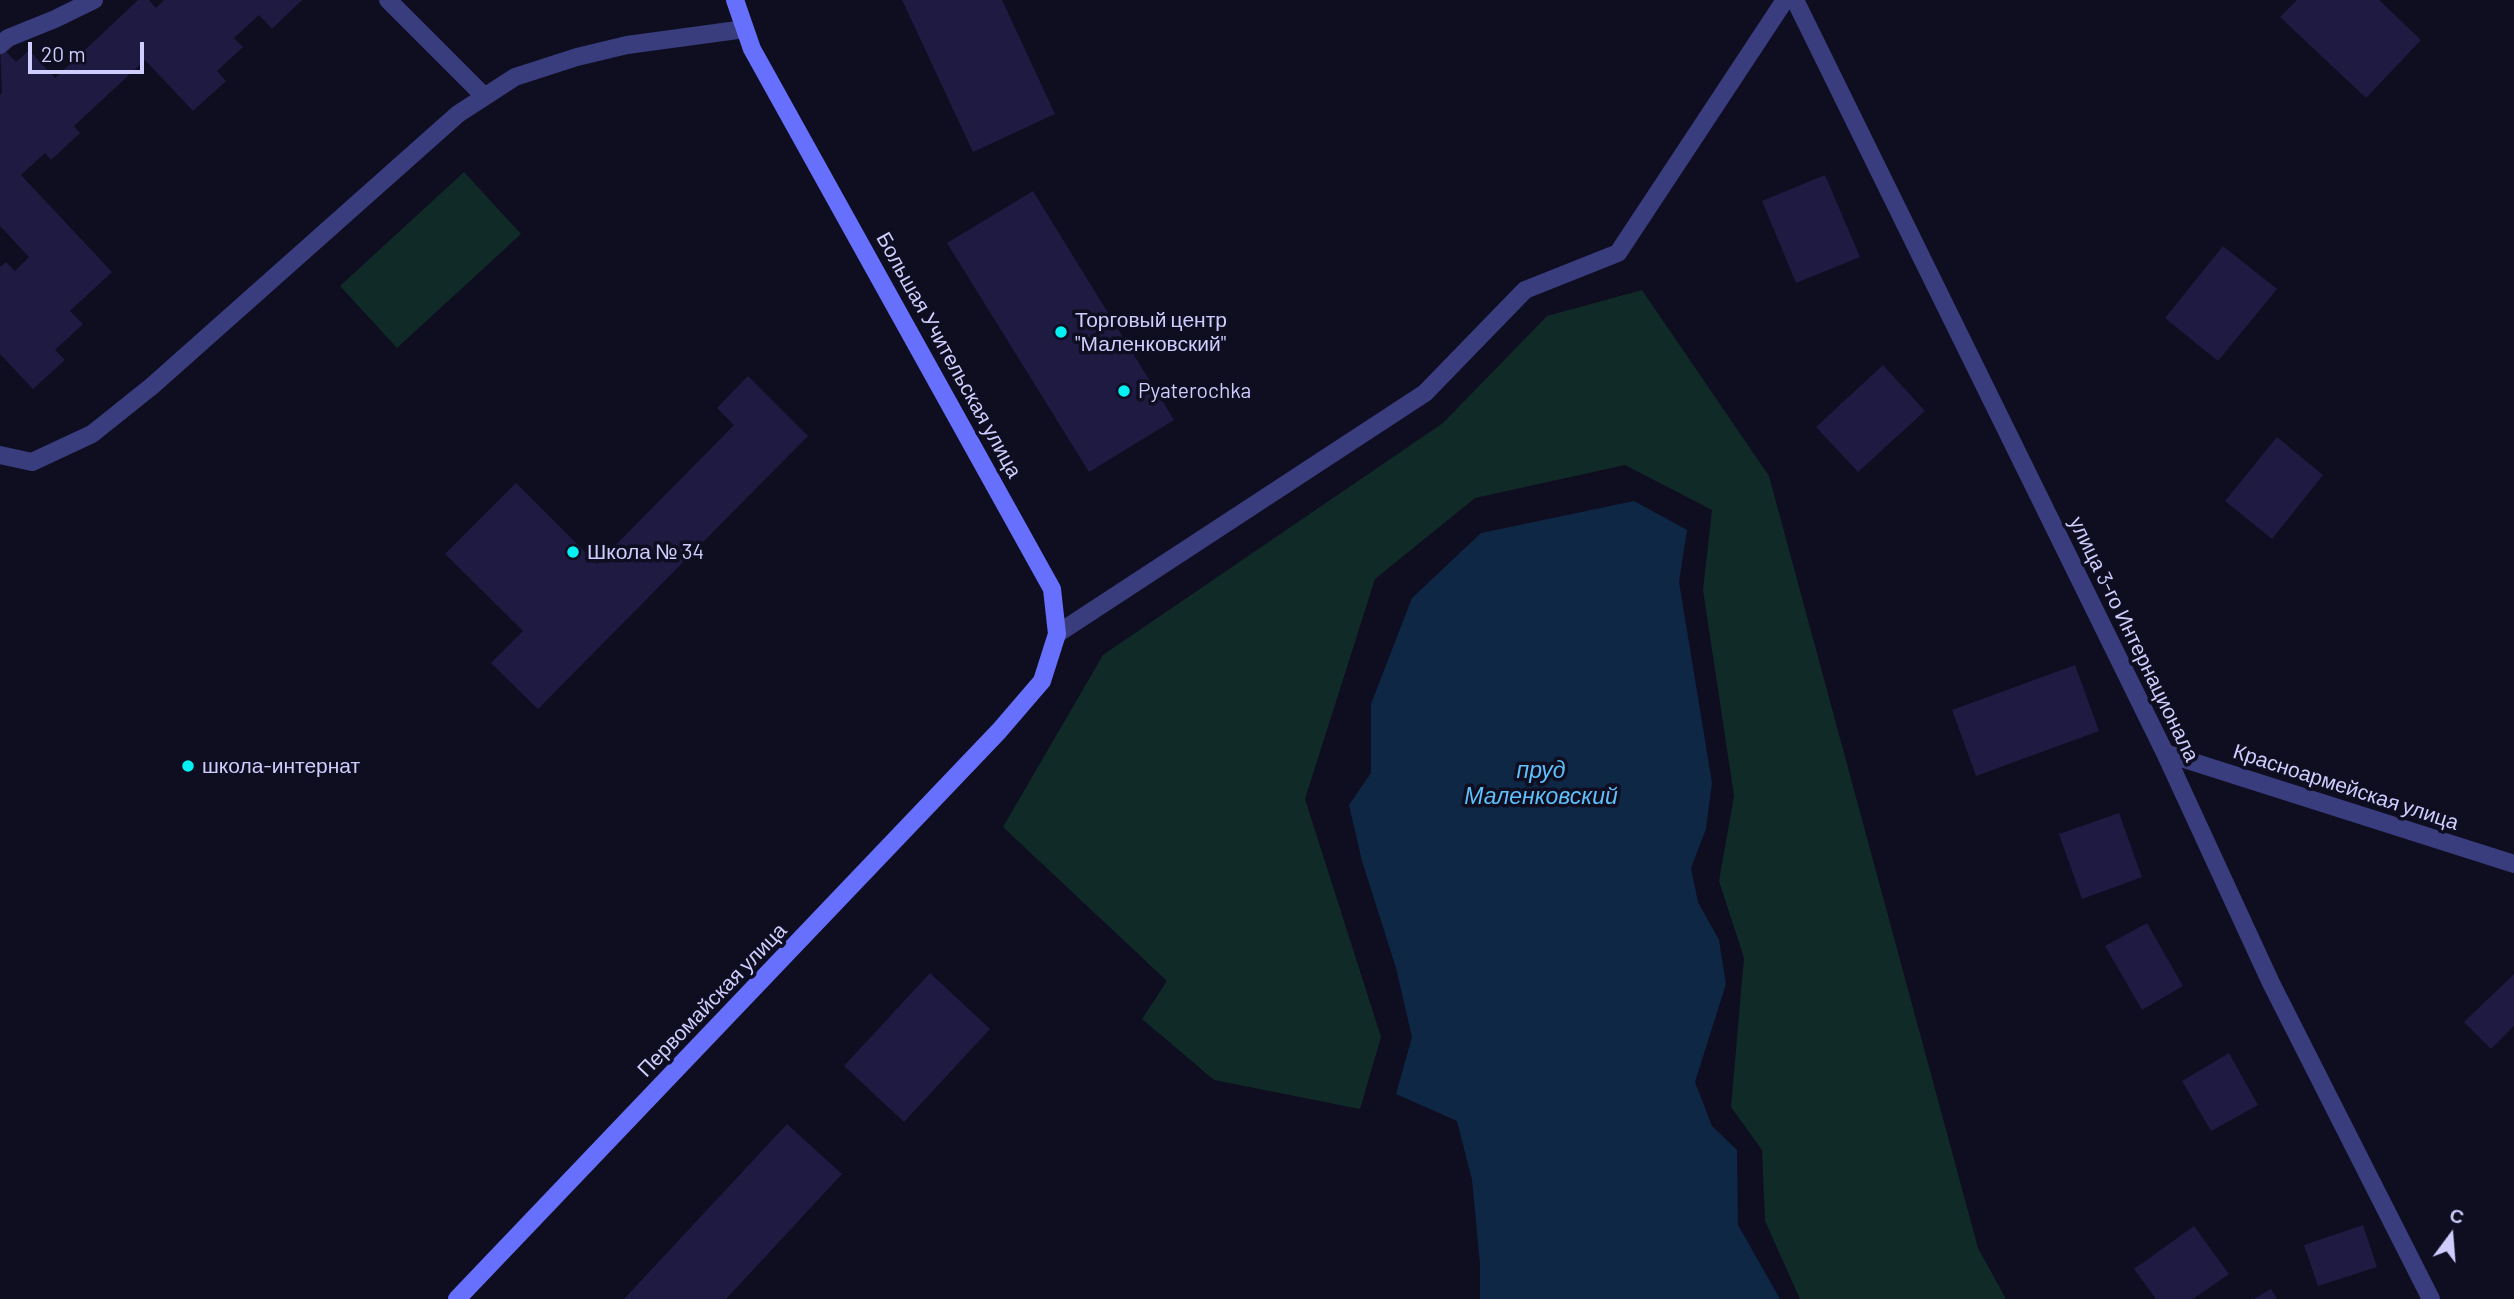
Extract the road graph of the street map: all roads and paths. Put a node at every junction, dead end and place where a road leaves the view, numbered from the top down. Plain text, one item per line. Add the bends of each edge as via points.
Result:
1 (94, 0) edge
2 (388, 0) edge
3 (735, 0) edge
4 (1785, 0) edge
5 (1795, 0) edge
6 (745, 30) junction
7 (0, 45) edge
8 (484, 96) junction
9 (0, 455) edge
10 (1056, 634) junction
11 (999, 731) joint
12 (2165, 753) junction
13 (2514, 864) edge
14 (457, 1299) edge
15 (2431, 1299) edge

1 - 7 street
2 - 8 street
3 - 6 main road, Большая Учительская улица
4 - 10 street via 1618,253 1525,290 1424,393
5 - 12 street, улица 3-го Интернационала
6 - 8 street via 627,45 577,57 515,76
6 - 10 main road, Большая Учительская улица via 1052,589
8 - 9 street via 92,434 32,462
10 - 11 main road, Большая Учительская улица via 1042,681
11 - 14 main road, Первомайская улица
12 - 13 street, Красноармейская улица
12 - 15 street, улица 3-го Интернационала via 2271,983

